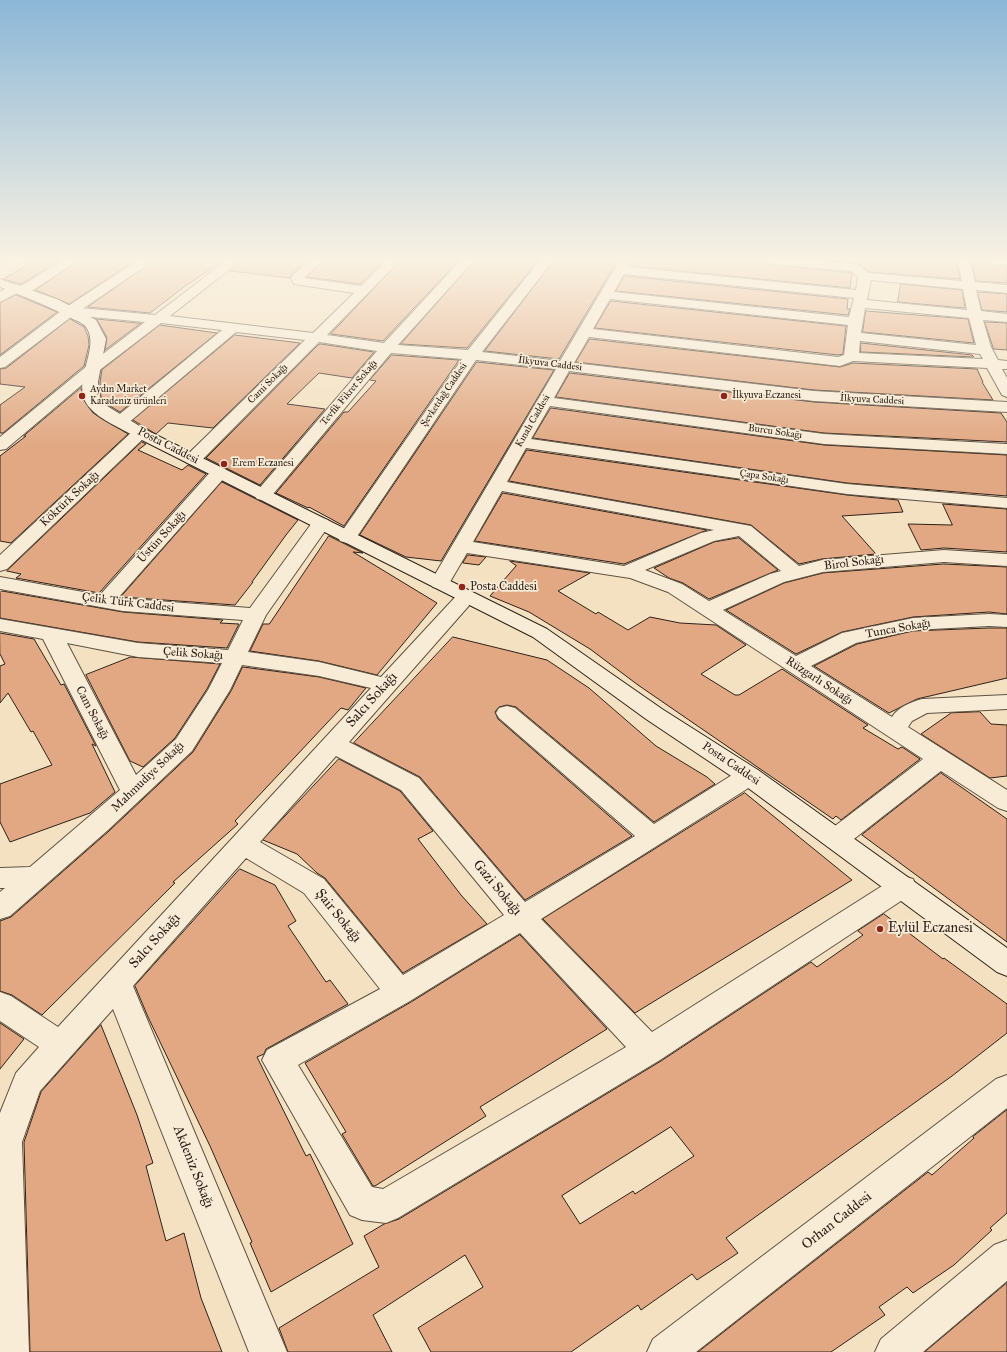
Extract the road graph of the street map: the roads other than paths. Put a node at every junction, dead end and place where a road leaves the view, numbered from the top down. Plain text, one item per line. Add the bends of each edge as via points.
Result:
1 (57, 321) edge
2 (88, 321) edge
3 (155, 321) edge
4 (175, 321) edge
5 (331, 321) edge
6 (412, 321) edge
7 (499, 321) edge
8 (590, 321) edge
9 (847, 321) edge
10 (977, 321) edge
11 (855, 322) joint
12 (233, 328) junction
13 (584, 332) junction
14 (854, 336) junction
15 (315, 337) junction
16 (387, 348) junction
17 (985, 350) junction
18 (1007, 352) edge
19 (472, 355) junction
20 (851, 357) junction
21 (0, 364) edge
22 (992, 364) junction
23 (1007, 365) edge
24 (565, 366) junction
25 (92, 369) junction
26 (1007, 392) edge
27 (545, 401) junction
28 (1007, 406) edge
29 (121, 421) junction
30 (140, 433) junction
31 (521, 442) junction
32 (0, 445) edge
33 (1007, 449) edge
34 (193, 459) junction
35 (219, 473) junction
36 (496, 485) junction
37 (264, 495) junction
38 (1007, 502) edge
39 (321, 524) junction
40 (744, 530) junction
41 (347, 537) junction
42 (461, 546) junction
43 (1007, 560) edge
44 (0, 565) edge
45 (625, 572) junction
46 (796, 573) junction
47 (440, 583) junction
48 (0, 584) edge
49 (466, 597) junction
50 (104, 602) junction
51 (708, 609) junction
52 (256, 615) junction
53 (1007, 621) edge
54 (0, 625) edge
55 (51, 634) junction
56 (236, 657) junction
57 (795, 665) junction
58 (386, 685) junction
59 (1007, 702) edge
60 (507, 713) dead end
61 (895, 730) junction
62 (333, 744) junction
63 (940, 759) junction
64 (749, 776) junction
65 (996, 787) edge
66 (133, 792) junction
67 (1007, 802) edge
68 (653, 837) junction
69 (836, 839) junction
70 (242, 844) junction
71 (36, 877) junction
72 (0, 878) edge
73 (902, 886) junction
74 (0, 908) edge
75 (522, 917) junction
76 (1007, 964) edge
77 (117, 983) junction
78 (400, 992) junction
79 (0, 1005) edge
80 (61, 1045) junction
81 (649, 1050) junction
82 (1007, 1089) edge
83 (1007, 1258) edge
84 (10, 1352) edge
85 (268, 1352) edge
86 (666, 1352) edge
87 (894, 1352) edge

1 - 21 street
2 - 25 street, Posta Caddesi via 99,339
3 - 25 street
4 - 12 street, İlkyuva Caddesi
5 - 15 street, Cami Sokağı
6 - 16 street, Tevfik Fikret Sokağı
7 - 19 street, Şevketdağ Caddesi
8 - 13 street, Kınalı Caddesi
9 - 11 street
10 - 17 street
11 - 14 street
12 - 15 street, İlkyuva Caddesi
12 - 29 street
13 - 20 street via 840,362
13 - 24 street, Kınalı Caddesi
14 - 17 street
14 - 20 street
15 - 16 street, İlkyuva Caddesi
15 - 34 street, Cami Sokağı
16 - 19 street, İlkyuva Caddesi
16 - 37 street, Tevfik Fikret Sokağı
17 - 18 street
17 - 22 street
19 - 24 street, İlkyuva Caddesi
19 - 41 street, Şevketdağ Caddesi
20 - 22 street
22 - 23 street
22 - 26 street
24 - 27 street, Kınalı Caddesi
24 - 28 street, İlkyuva Caddesi via 814,396
25 - 29 street, Posta Caddesi via 91,390 96,405
25 - 32 street
27 - 31 street, Kınalı Caddesi
27 - 33 street, Burcu Sokağı via 824,439
29 - 30 street, Posta Caddesi
30 - 34 street, Posta Caddesi
30 - 44 street, Köktürk Sokağı
31 - 36 street, Kınalı Caddesi
31 - 38 street, Çapa Sokağı via 847,489
34 - 35 street, Posta Caddesi
35 - 37 street, Posta Caddesi
35 - 50 street, Üstün Sokağı
36 - 40 street
36 - 42 street, Kınalı Caddesi
37 - 39 street, Posta Caddesi
39 - 41 street, Posta Caddesi
39 - 52 street, Mahmudiye Sokağı
40 - 45 street via 708,537
40 - 46 street
41 - 47 street, Posta Caddesi
42 - 45 street, Rüzgarlı Sokağı
42 - 47 street, Kınalı Caddesi
43 - 46 street, Birol Sokağı via 944,556 829,566
45 - 51 street, Rüzgarlı Sokağı via 675,588
46 - 51 street, Birol Sokağı via 777,578
47 - 49 street, Posta Caddesi
48 - 50 street, Çelik Türk Caddesi
49 - 58 street, Salcı Sokağı
49 - 64 street, Posta Caddesi via 540,633 654,714
50 - 52 street, Çelik Türk Caddesi
51 - 57 street, Rüzgarlı Sokağı
52 - 56 street, Mahmudiye Sokağı
53 - 57 street, Tunca Sokağı via 914,624 849,638
54 - 55 street, Çelik Sokağı
55 - 56 street, Çelik Sokağı via 138,650
55 - 66 street, Cam Sokağı
56 - 58 street, Çelik Sokağı via 319,669
56 - 66 street, Mahmudiye Sokağı via 219,690 184,745
57 - 61 street, Rüzgarlı Sokağı
58 - 62 street, Salcı Sokağı
59 - 61 street via 922,706 904,716
60 - 68 street
61 - 63 street, Rüzgarlı Sokağı
62 - 70 street, Salcı Sokağı
62 - 75 street, Gazi Sokağı via 410,784
63 - 65 street, Rüzgarlı Sokağı
63 - 69 street
64 - 68 street
64 - 69 street, Posta Caddesi
65 - 67 street, Rüzgarlı Sokağı
66 - 71 street, Mahmudiye Sokağı
68 - 75 street
69 - 73 street, Posta Caddesi
70 - 77 street, Salcı Sokağı
70 - 78 street, Şair Sokağı via 314,886
71 - 72 street
71 - 74 street, Mahmudiye Sokağı
73 - 76 street, Posta Caddesi
73 - 81 street
75 - 78 street
75 - 81 street, Gazi Sokağı
77 - 80 street, Salcı Sokağı
77 - 85 street, Akdeniz Sokağı
78 - 81 street via 278,1060 362,1203 386,1206
79 - 80 street
80 - 84 street, Salcı Sokağı via 27,1083 6,1142
82 - 86 street, Orhan Caddesi
83 - 87 street

